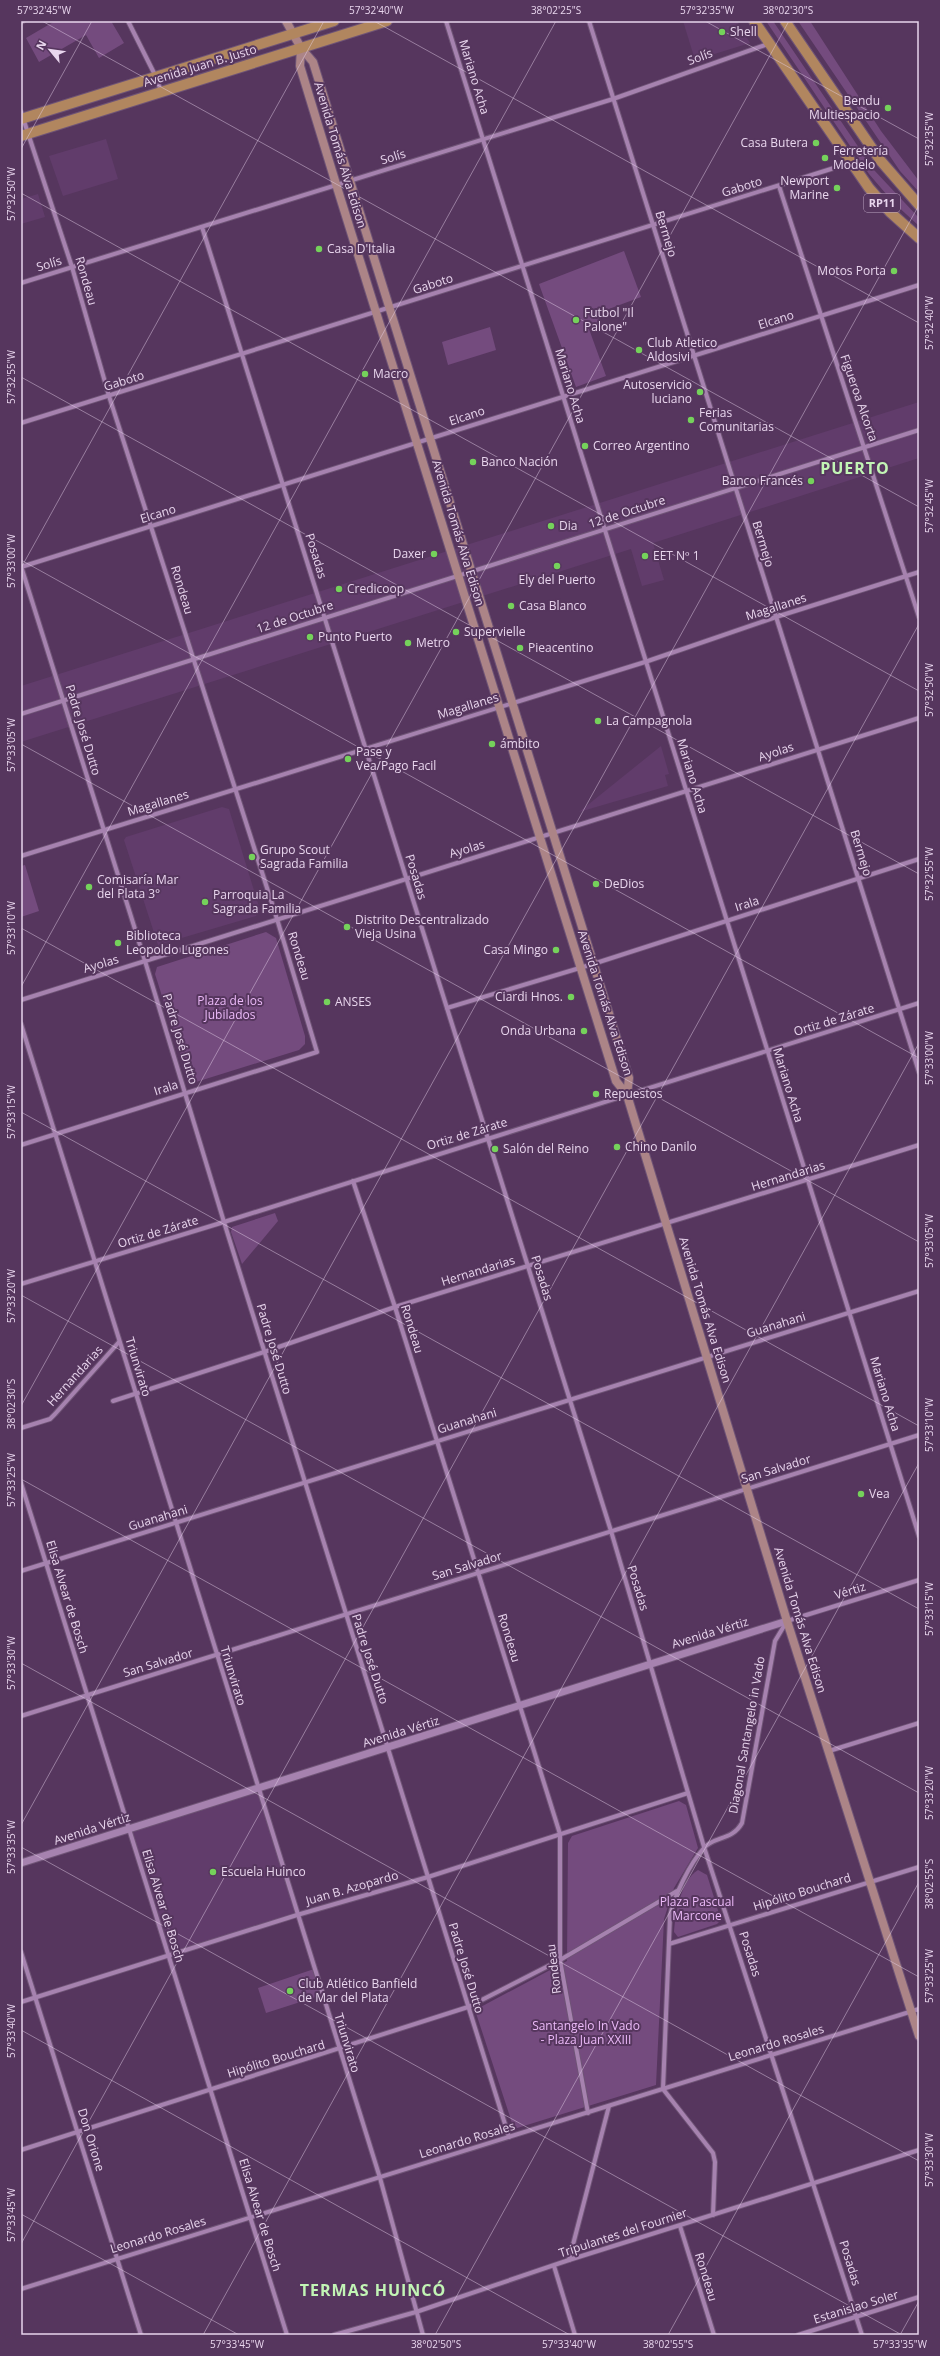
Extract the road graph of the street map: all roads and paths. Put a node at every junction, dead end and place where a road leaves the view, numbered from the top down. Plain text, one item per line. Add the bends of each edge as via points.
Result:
1 (128, 21) edge
2 (286, 21) edge
3 (334, 21) edge
4 (387, 21) edge
5 (446, 21) edge
6 (589, 21) edge
7 (754, 21) edge
8 (785, 21) edge
9 (293, 34) junction
10 (768, 44) junction
11 (301, 48) junction
12 (156, 77) junction
13 (161, 92) junction
14 (613, 99) junction
15 (22, 117) edge
16 (25, 134) edge
17 (483, 140) junction
18 (851, 163) junction
19 (349, 180) junction
20 (336, 184) junction
21 (779, 186) junction
22 (919, 205) edge
23 (653, 225) junction
24 (202, 227) junction
25 (919, 238) edge
26 (522, 266) junction
27 (72, 268) junction
28 (21, 283) edge
29 (919, 285) edge
30 (389, 308) junction
31 (376, 312) junction
32 (822, 317) junction
33 (242, 354) junction
34 (694, 356) junction
35 (109, 396) junction
36 (563, 396) junction
37 (21, 423) edge
38 (919, 430) edge
39 (429, 439) junction
40 (417, 442) junction
41 (865, 447) junction
42 (283, 485) junction
43 (735, 488) junction
44 (152, 526) junction
45 (604, 530) junction
46 (21, 567) edge
47 (471, 572) junction
48 (919, 572) edge
49 (458, 576) junction
50 (906, 576) junction
51 (919, 617) edge
52 (325, 618) junction
53 (776, 618) junction
54 (193, 660) junction
55 (645, 662) junction
56 (63, 701) junction
57 (512, 703) junction
58 (499, 707) junction
59 (21, 714) edge
60 (919, 718) edge
61 (366, 748) junction
62 (818, 749) junction
63 (234, 790) junction
64 (686, 791) junction
65 (104, 830) junction
66 (552, 833) junction
67 (540, 837) junction
68 (21, 856) edge
69 (919, 859) edge
70 (858, 878) junction
71 (406, 879) junction
72 (277, 919) junction
73 (726, 921) junction
74 (145, 961) junction
75 (593, 964) junction
76 (581, 968) junction
77 (21, 1000) edge
78 (919, 1003) edge
79 (447, 1008) junction
80 (899, 1010) junction
81 (21, 1024) edge
82 (767, 1051) junction
83 (317, 1052) joint
84 (919, 1072) edge
85 (186, 1092) junction
86 (627, 1095) junction
87 (56, 1136) junction
88 (488, 1138) junction
89 (21, 1145) edge
90 (919, 1145) edge
91 (353, 1181) junction
92 (807, 1181) junction
93 (224, 1222) junction
94 (666, 1224) junction
95 (94, 1261) junction
96 (528, 1267) junction
97 (21, 1284) edge
98 (919, 1291) edge
99 (395, 1307) junction
100 (848, 1313) junction
101 (119, 1342) junction
102 (264, 1352) junction
103 (707, 1357) junction
104 (136, 1394) junction
105 (570, 1400) junction
106 (113, 1401) dead end
107 (21, 1428) edge
108 (919, 1435) edge
109 (436, 1441) junction
110 (890, 1444) junction
111 (21, 1483) edge
112 (305, 1483) junction
113 (747, 1488) junction
114 (175, 1523) junction
115 (610, 1531) junction
116 (919, 1536) edge
117 (46, 1563) junction
118 (21, 1571) edge
119 (478, 1573) junction
120 (919, 1580) edge
121 (345, 1615) junction
122 (787, 1621) junction
123 (216, 1655) junction
124 (650, 1663) junction
125 (87, 1696) junction
126 (520, 1706) junction
127 (21, 1716) edge
128 (919, 1723) edge
129 (387, 1748) junction
130 (829, 1751) junction
131 (258, 1788) junction
132 (688, 1793) junction
133 (128, 1829) junction
134 (560, 1834) junction
135 (704, 1847) junction
136 (21, 1863) edge
137 (919, 1867) edge
138 (428, 1877) junction
139 (870, 1882) junction
140 (677, 1891) junction
141 (297, 1915) junction
142 (730, 1925) junction
143 (669, 1944) junction
144 (21, 1952) edge
145 (168, 1955) junction
146 (560, 1960) junction
147 (36, 1998) junction
148 (21, 2002) edge
149 (468, 2007) junction
150 (915, 2010) edge
151 (919, 2036) edge
152 (339, 2050) junction
153 (772, 2055) junction
154 (663, 2089) junction
155 (210, 2090) junction
156 (609, 2106) junction
157 (588, 2112) junction
158 (78, 2132) junction
159 (509, 2137) junction
160 (21, 2150) edge
161 (919, 2150) edge
162 (380, 2178) junction
163 (815, 2183) junction
164 (714, 2215) junction
165 (250, 2217) junction
166 (680, 2226) junction
167 (117, 2258) junction
168 (569, 2260) junction
169 (554, 2266) junction
170 (21, 2289) edge
171 (919, 2297) edge
172 (416, 2312) junction
173 (856, 2317) junction
174 (141, 2335) edge
175 (287, 2335) edge
176 (334, 2335) edge
177 (423, 2335) edge
178 (575, 2335) edge
179 (714, 2335) edge
180 (798, 2335) edge
181 (862, 2335) edge

1 - 12 street
2 - 9 main road
3 - 9 main road, Avenida Juan B. Justo
4 - 11 main road, Avenida Juan B. Justo
5 - 17 street, Mariano Acha
6 - 14 street, Bermejo
7 - 10 main road, RP11
8 - 22 main road, RP11 via 880,160
9 - 11 main road
9 - 12 main road, Avenida Juan B. Justo
10 - 14 street, Solís
10 - 18 main road, RP11
11 - 13 main road, Avenida Juan B. Justo
11 - 19 main road, Avenida Tomás Alva Edison via 313,62
11 - 20 main road, Avenida Tomás Alva Edison via 300,66
12 - 13 street
12 - 15 main road, Avenida Juan B. Justo
13 - 16 main road, Avenida Juan B. Justo
14 - 17 street, Solís
14 - 23 street, Bermejo
15 - 16 street, Rondeau
16 - 27 street, Rondeau
17 - 19 street, Solís
17 - 26 street, Mariano Acha
18 - 21 street, Gaboto
18 - 25 main road, RP11 via 885,206
19 - 20 street, Solís
19 - 30 main road, Avenida Tomás Alva Edison
20 - 24 street, Solís
20 - 31 main road, Avenida Tomás Alva Edison
21 - 23 street, Gaboto
21 - 32 street, Figueroa Alcorta
23 - 26 street, Gaboto
23 - 34 street, Bermejo
24 - 27 street, Solís
24 - 33 street, Posadas
26 - 30 street, Gaboto
26 - 36 street, Mariano Acha
27 - 28 street, Solís
27 - 35 street, Rondeau
29 - 32 street, Elcano
30 - 31 street, Gaboto
30 - 39 main road, Avenida Tomás Alva Edison
31 - 33 street, Gaboto
31 - 40 main road, Avenida Tomás Alva Edison
32 - 34 street, Elcano
32 - 41 street, Figueroa Alcorta
33 - 35 street, Gaboto
33 - 42 street, Posadas
34 - 36 street, Elcano
34 - 43 street, Bermejo
35 - 37 street, Gaboto
35 - 44 street, Rondeau
36 - 39 street, Elcano
36 - 45 street, Mariano Acha
38 - 41 street, 12 de Octubre
39 - 40 street, Elcano
39 - 47 main road, Avenida Tomás Alva Edison
40 - 42 street, Elcano
40 - 49 main road, Avenida Tomás Alva Edison
41 - 43 street, 12 de Octubre
41 - 50 street, Figueroa Alcorta
42 - 44 street, Elcano
42 - 52 street, Posadas
43 - 45 street, 12 de Octubre
43 - 53 street, Bermejo
44 - 46 street, Elcano
44 - 54 street, Rondeau
45 - 47 street, 12 de Octubre
45 - 55 street, Mariano Acha
46 - 56 street, Padre José Dutto
47 - 49 street, 12 de Octubre
47 - 57 main road, Avenida Tomás Alva Edison
48 - 50 street, Magallanes
49 - 52 street, 12 de Octubre
49 - 58 main road, Avenida Tomás Alva Edison
50 - 51 street, Figueroa Alcorta
50 - 53 street, Magallanes
52 - 54 street, 12 de Octubre
52 - 61 street, Posadas
53 - 55 street, Magallanes
53 - 62 street, Bermejo
54 - 56 street, 12 de Octubre
54 - 63 street, Rondeau
55 - 57 street, Magallanes
55 - 64 street, Mariano Acha
56 - 59 street, 12 de Octubre
56 - 65 street, Padre José Dutto
57 - 58 street, Magallanes
57 - 66 main road, Avenida Tomás Alva Edison
58 - 61 street, Magallanes
58 - 67 main road, Avenida Tomás Alva Edison
60 - 62 street, Ayolas
61 - 63 street, Magallanes
61 - 71 street, Posadas
62 - 64 street, Ayolas
62 - 70 street, Bermejo
63 - 65 street, Magallanes
63 - 72 street, Rondeau
64 - 66 street, Ayolas
64 - 73 street, Mariano Acha
65 - 68 street, Magallanes
65 - 74 street, Padre José Dutto
66 - 67 street, Ayolas
66 - 75 main road, Avenida Tomás Alva Edison
67 - 71 street, Ayolas
67 - 76 main road, Avenida Tomás Alva Edison
69 - 70 street, Irala
70 - 73 street, Irala
70 - 80 street, Bermejo
71 - 72 street, Ayolas
71 - 79 street, Posadas
72 - 74 street, Ayolas
72 - 83 street, Rondeau
73 - 75 street, Irala
73 - 82 street, Mariano Acha
74 - 77 street, Ayolas
74 - 85 street, Padre José Dutto
75 - 76 street, Irala
75 - 86 main road, Avenida Tomás Alva Edison via 628,1078
76 - 79 street, Irala
76 - 86 main road, Avenida Tomás Alva Edison via 616,1081
78 - 80 street, Ortiz de Zárate
79 - 88 street, Posadas
80 - 82 street, Ortiz de Zárate
80 - 84 street, Bermejo
81 - 87 street, Triunvirato
82 - 86 street, Ortiz de Zárate
82 - 92 street, Mariano Acha
83 - 85 street, Irala
85 - 87 street, Irala
85 - 93 street, Padre José Dutto
86 - 88 street, Ortiz de Zárate
86 - 94 main road, Avenida Tomás Alva Edison
87 - 89 street, Irala
87 - 95 street, Triunvirato
88 - 91 street, Ortiz de Zárate
88 - 96 street, Posadas
90 - 92 street, Hernandarias
91 - 93 street, Ortiz de Zárate
91 - 99 street, Rondeau
92 - 94 street, Hernandarias
92 - 100 street, Mariano Acha
93 - 95 street, Ortiz de Zárate
93 - 102 street, Padre José Dutto
94 - 96 street, Hernandarias
94 - 103 main road, Avenida Tomás Alva Edison
95 - 97 street, Ortiz de Zárate
95 - 101 street, Triunvirato
96 - 99 street, Hernandarias
96 - 105 street, Posadas
98 - 100 street, Guanahani
99 - 102 street, Hernandarias
99 - 109 street, Rondeau
100 - 103 street, Guanahani
100 - 110 street, Mariano Acha
101 - 104 street, Triunvirato
101 - 107 street, Hernandarias via 50,1419
102 - 104 street, Hernandarias
102 - 112 street, Padre José Dutto
103 - 105 street, Guanahani
103 - 113 main road, Avenida Tomás Alva Edison
104 - 106 street, Hernandarias
104 - 114 street, Triunvirato
105 - 109 street, Guanahani
105 - 115 street, Posadas
108 - 110 street, San Salvador
109 - 112 street, Guanahani
109 - 119 street, Rondeau
110 - 113 street, San Salvador
110 - 116 street, Mariano Acha
111 - 117 street, Elisa Alvear de Bosch
112 - 114 street, Guanahani
112 - 121 street, Padre José Dutto
113 - 115 street, San Salvador
113 - 122 main road, Avenida Tomás Alva Edison
114 - 117 street, Guanahani
114 - 123 street, Triunvirato
115 - 119 street, San Salvador
115 - 124 street, Posadas
117 - 118 street, Guanahani
117 - 125 street, Elisa Alvear de Bosch
119 - 121 street, San Salvador
119 - 126 street, Rondeau
120 - 122 street, Vértiz
121 - 123 street, San Salvador
121 - 129 street, Padre José Dutto
122 - 124 street, Avenida Vértiz
122 - 130 main road, Avenida Tomás Alva Edison
122 - 135 street, Diagonal Santangelo in Vado via 775,1641 742,1823 731,1835
123 - 125 street, San Salvador
123 - 131 street, Triunvirato
124 - 126 street, Avenida Vértiz
124 - 132 street, Posadas
125 - 127 street, San Salvador
125 - 133 street, Elisa Alvear de Bosch
126 - 129 street, Avenida Vértiz
126 - 134 street, Rondeau
128 - 130 street
129 - 131 street, Avenida Vértiz
129 - 138 street, Padre José Dutto
130 - 139 main road, Avenida Tomás Alva Edison
131 - 133 street, Avenida Vértiz
131 - 141 street, Triunvirato
132 - 134 street, Juan B. Azopardo
132 - 135 street, Posadas
133 - 136 street, Avenida Vértiz
133 - 145 street, Elisa Alvear de Bosch
134 - 138 street, Juan B. Azopardo
134 - 146 street, Rondeau
135 - 140 street
135 - 142 street, Posadas
137 - 139 street, Hipólito Bouchard
138 - 141 street, Juan B. Azopardo
138 - 149 street, Padre José Dutto
139 - 142 street, Hipólito Bouchard
139 - 150 main road, Avenida Tomás Alva Edison
140 - 143 street via 670,1916
140 - 146 street, Hipólito Bouchard
141 - 145 street, Juan B. Azopardo
141 - 152 street, Triunvirato
142 - 143 street, Hipólito Bouchard
142 - 153 street, Posadas
143 - 154 street
144 - 147 street, Don Orione
145 - 147 street, Juan B. Azopardo
145 - 155 street, Elisa Alvear de Bosch
146 - 149 street, Hipólito Bouchard
146 - 157 street, Rondeau
147 - 148 street, Juan B. Azopardo
147 - 158 street, Don Orione
149 - 152 street, Hipólito Bouchard
149 - 159 street, Padre José Dutto
150 - 151 main road, Avenida Tomás Alva Edison
150 - 153 street, Leonardo Rosales
152 - 155 street, Hipólito Bouchard
152 - 162 street, Triunvirato
153 - 154 street, Leonardo Rosales
153 - 163 street, Posadas
154 - 156 street, Leonardo Rosales
154 - 164 street via 713,2153
155 - 158 street, Hipólito Bouchard
155 - 165 street, Elisa Alvear de Bosch
156 - 157 street, Leonardo Rosales
156 - 168 street
157 - 159 street, Leonardo Rosales
158 - 160 street, Hipólito Bouchard
158 - 167 street, Don Orione
159 - 162 street, Leonardo Rosales
161 - 163 street, Tripulantes del Fournier
162 - 165 street, Leonardo Rosales
162 - 172 street, Triunvirato
163 - 164 street, Tripulantes del Fournier
163 - 173 street, Posadas
164 - 166 street, Tripulantes del Fournier
165 - 167 street, Leonardo Rosales
165 - 175 street, Elisa Alvear de Bosch
166 - 168 street, Tripulantes del Fournier
166 - 179 street, Rondeau
167 - 170 street, Leonardo Rosales
167 - 174 street, Don Orione
168 - 169 street, Tripulantes del Fournier
169 - 172 street, Tripulantes del Fournier
169 - 178 street
171 - 173 street, Estanislao Soler
172 - 176 street, Tripulantes del Fournier
172 - 177 street, Triunvirato
173 - 180 street, Estanislao Soler
173 - 181 street, Posadas

